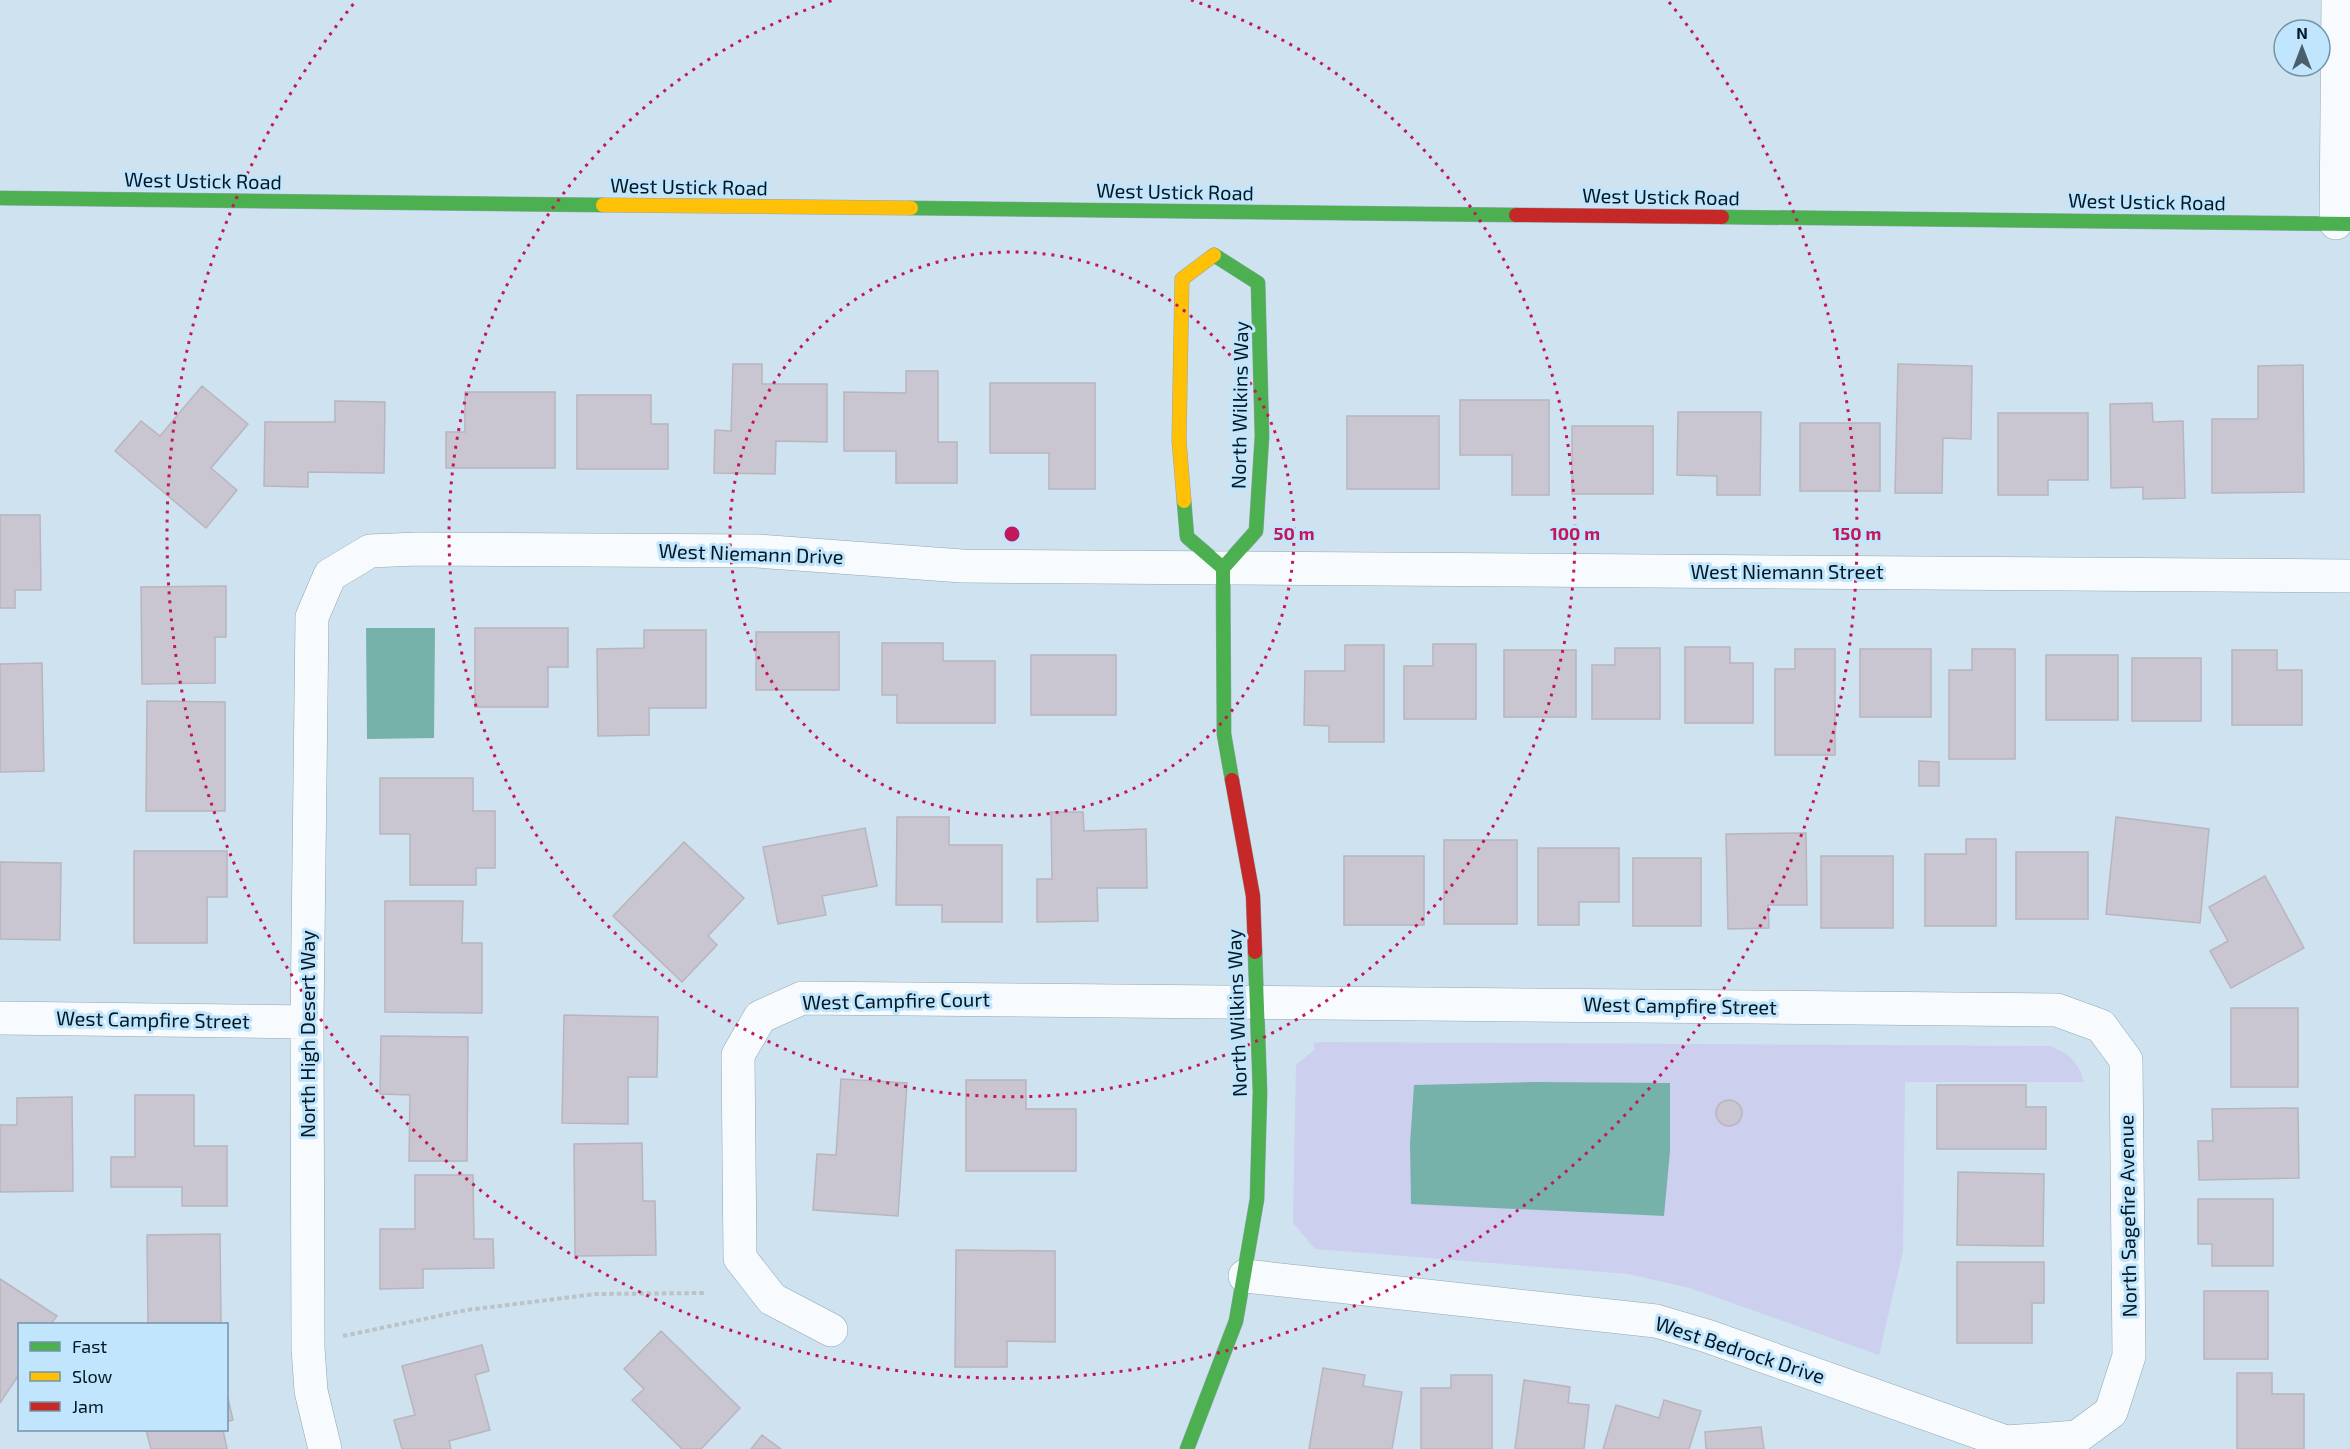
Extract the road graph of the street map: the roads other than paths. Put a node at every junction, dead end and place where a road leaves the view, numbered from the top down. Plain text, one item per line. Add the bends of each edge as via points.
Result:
1 (2338, 0) edge
2 (0, 198) edge
3 (2343, 224) edge
4 (1223, 568) junction
5 (2350, 576) edge
6 (312, 617) joint
7 (1257, 1002) junction
8 (0, 1018) edge
9 (307, 1022) junction
10 (2101, 1026) joint
11 (1245, 1276) junction
12 (831, 1330) dead end
13 (2111, 1412) joint
14 (326, 1449) edge
15 (1187, 1449) edge

1 - 3 street
2 - 3 main road, West Ustick Road via 1213,217
4 - 4 main road, North Wilkins Way via 1187,537 1179,440 1182,279 1214,249 1258,283 1261,315 1262,436 1256,531
4 - 5 street, West Niemann Street
4 - 6 street, West Niemann Drive via 962,566 757,551 370,551 330,575
4 - 7 main road, North Wilkins Way via 1224,734 1253,896
6 - 9 street, North High Desert Way
7 - 10 street, West Campfire Street via 2057,1010
7 - 11 main road, North Wilkins Way via 1257,1199
7 - 12 street, West Campfire Court via 802,998 760,1017 738,1055 740,1258 771,1299
8 - 9 street, West Campfire Street
9 - 14 street, North High Desert Way via 308,1348 311,1391
10 - 13 street, North Sagefire Avenue via 2126,1060 2129,1356
11 - 13 street, West Bedrock Drive via 1656,1321 2006,1442 2077,1437
11 - 15 main road, North Wilkins Way via 1236,1321

